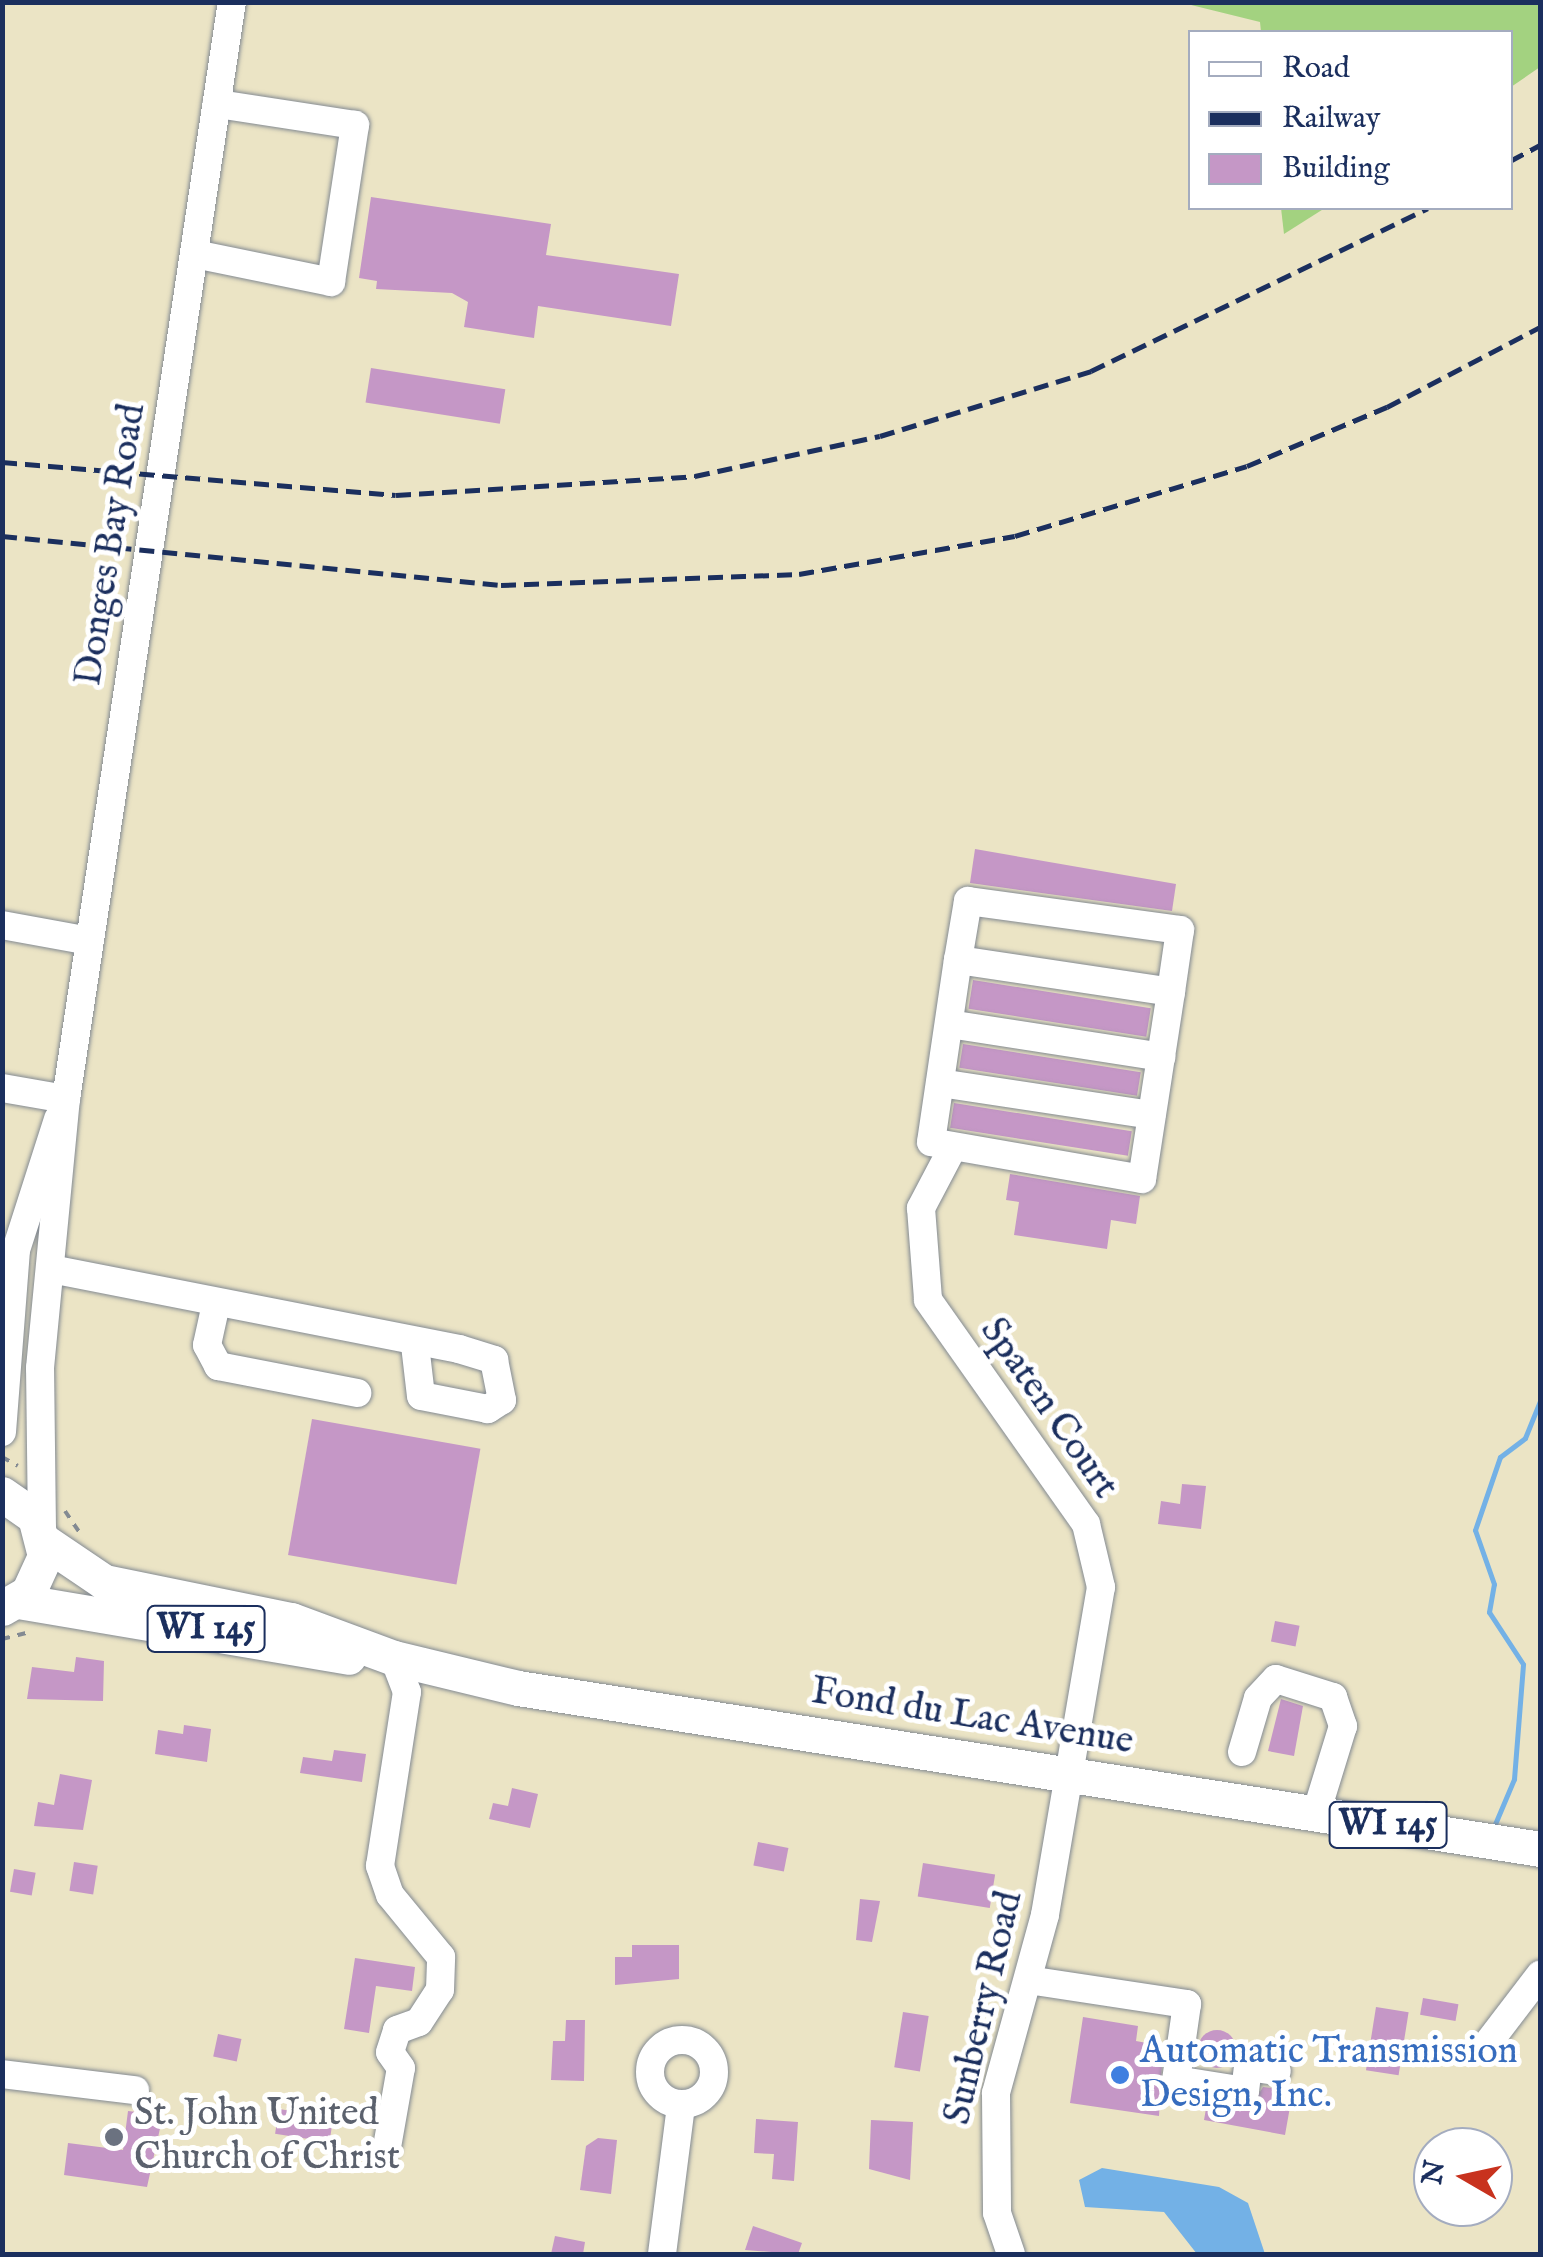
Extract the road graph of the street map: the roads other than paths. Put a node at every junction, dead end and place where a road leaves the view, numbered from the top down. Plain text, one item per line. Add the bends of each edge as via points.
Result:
1 (232, 2) edge
2 (217, 104) junction
3 (195, 254) junction
4 (2, 925) edge
5 (90, 940) junction
6 (958, 960) junction
7 (1171, 992) junction
8 (949, 1024) junction
9 (1161, 1057) junction
10 (940, 1083) junction
11 (2, 1088) edge
12 (66, 1099) junction
13 (1152, 1116) junction
14 (952, 1149) junction
15 (51, 1269) junction
16 (216, 1304) junction
17 (415, 1345) dead end
18 (357, 1393) dead end
19 (2, 1432) edge
20 (2, 1494) edge
21 (49, 1526) junction
22 (10, 1605) edge
23 (394, 1658) junction
24 (1242, 1752) dead end
25 (1073, 1777) junction
26 (1316, 1814) junction
27 (1540, 1849) edge
28 (1540, 1975) edge
29 (1028, 1980) junction
30 (1488, 2043) dead end
31 (1277, 2071) dead end
32 (2, 2074) edge
33 (135, 2090) dead end
34 (681, 2104) dead end
35 (387, 2147) dead end
36 (662, 2254) edge
37 (1012, 2254) edge

1 - 2 street, Donges Bay Road
2 - 3 street, Donges Bay Road
2 - 3 street via 354,126 331,282
3 - 5 street, Donges Bay Road
4 - 5 street
5 - 12 street, Donges Bay Road
6 - 7 street
6 - 7 street via 968,901 1180,930
6 - 8 street
7 - 9 street
8 - 9 street
8 - 10 street
9 - 13 street
10 - 13 street
10 - 14 street via 931,1142
11 - 12 street
12 - 15 street, Donges Bay Road
12 - 19 street, Donges Bay Road via 30,1185 16,1250
13 - 14 street via 1142,1179
14 - 25 street, Spaten Court via 920,1208 922,1279 935,1315 1094,1547 1101,1607
15 - 16 street
15 - 21 street, Donges Bay Road
16 - 17 street
16 - 18 street via 206,1345 218,1366
20 - 21 main road, WI 145
21 - 22 main road via 37,1582
21 - 23 main road, Fond du Lac Avenue / WI 145 via 84,1576 291,1620
22 - 23 main road, Fond du Lac Avenue / WI 145
23 - 25 main road, Fond du Lac Avenue / WI 145 via 642,1710
23 - 35 street via 407,1692 380,1866 390,1894 441,1957 440,1990 419,2022 396,2030 390,2052 401,2068
24 - 26 street via 1258,1698 1276,1679 1332,1698 1343,1726
25 - 26 main road, Fond du Lac Avenue / WI 145
25 - 29 street, Sunberry Road
26 - 27 main road, Fond du Lac Avenue / WI 145
28 - 30 street
29 - 31 street via 1187,2004 1176,2080 1245,2090 1248,2067
29 - 37 street, Sunberry Road via 991,2141
32 - 33 street
34 - 36 street

